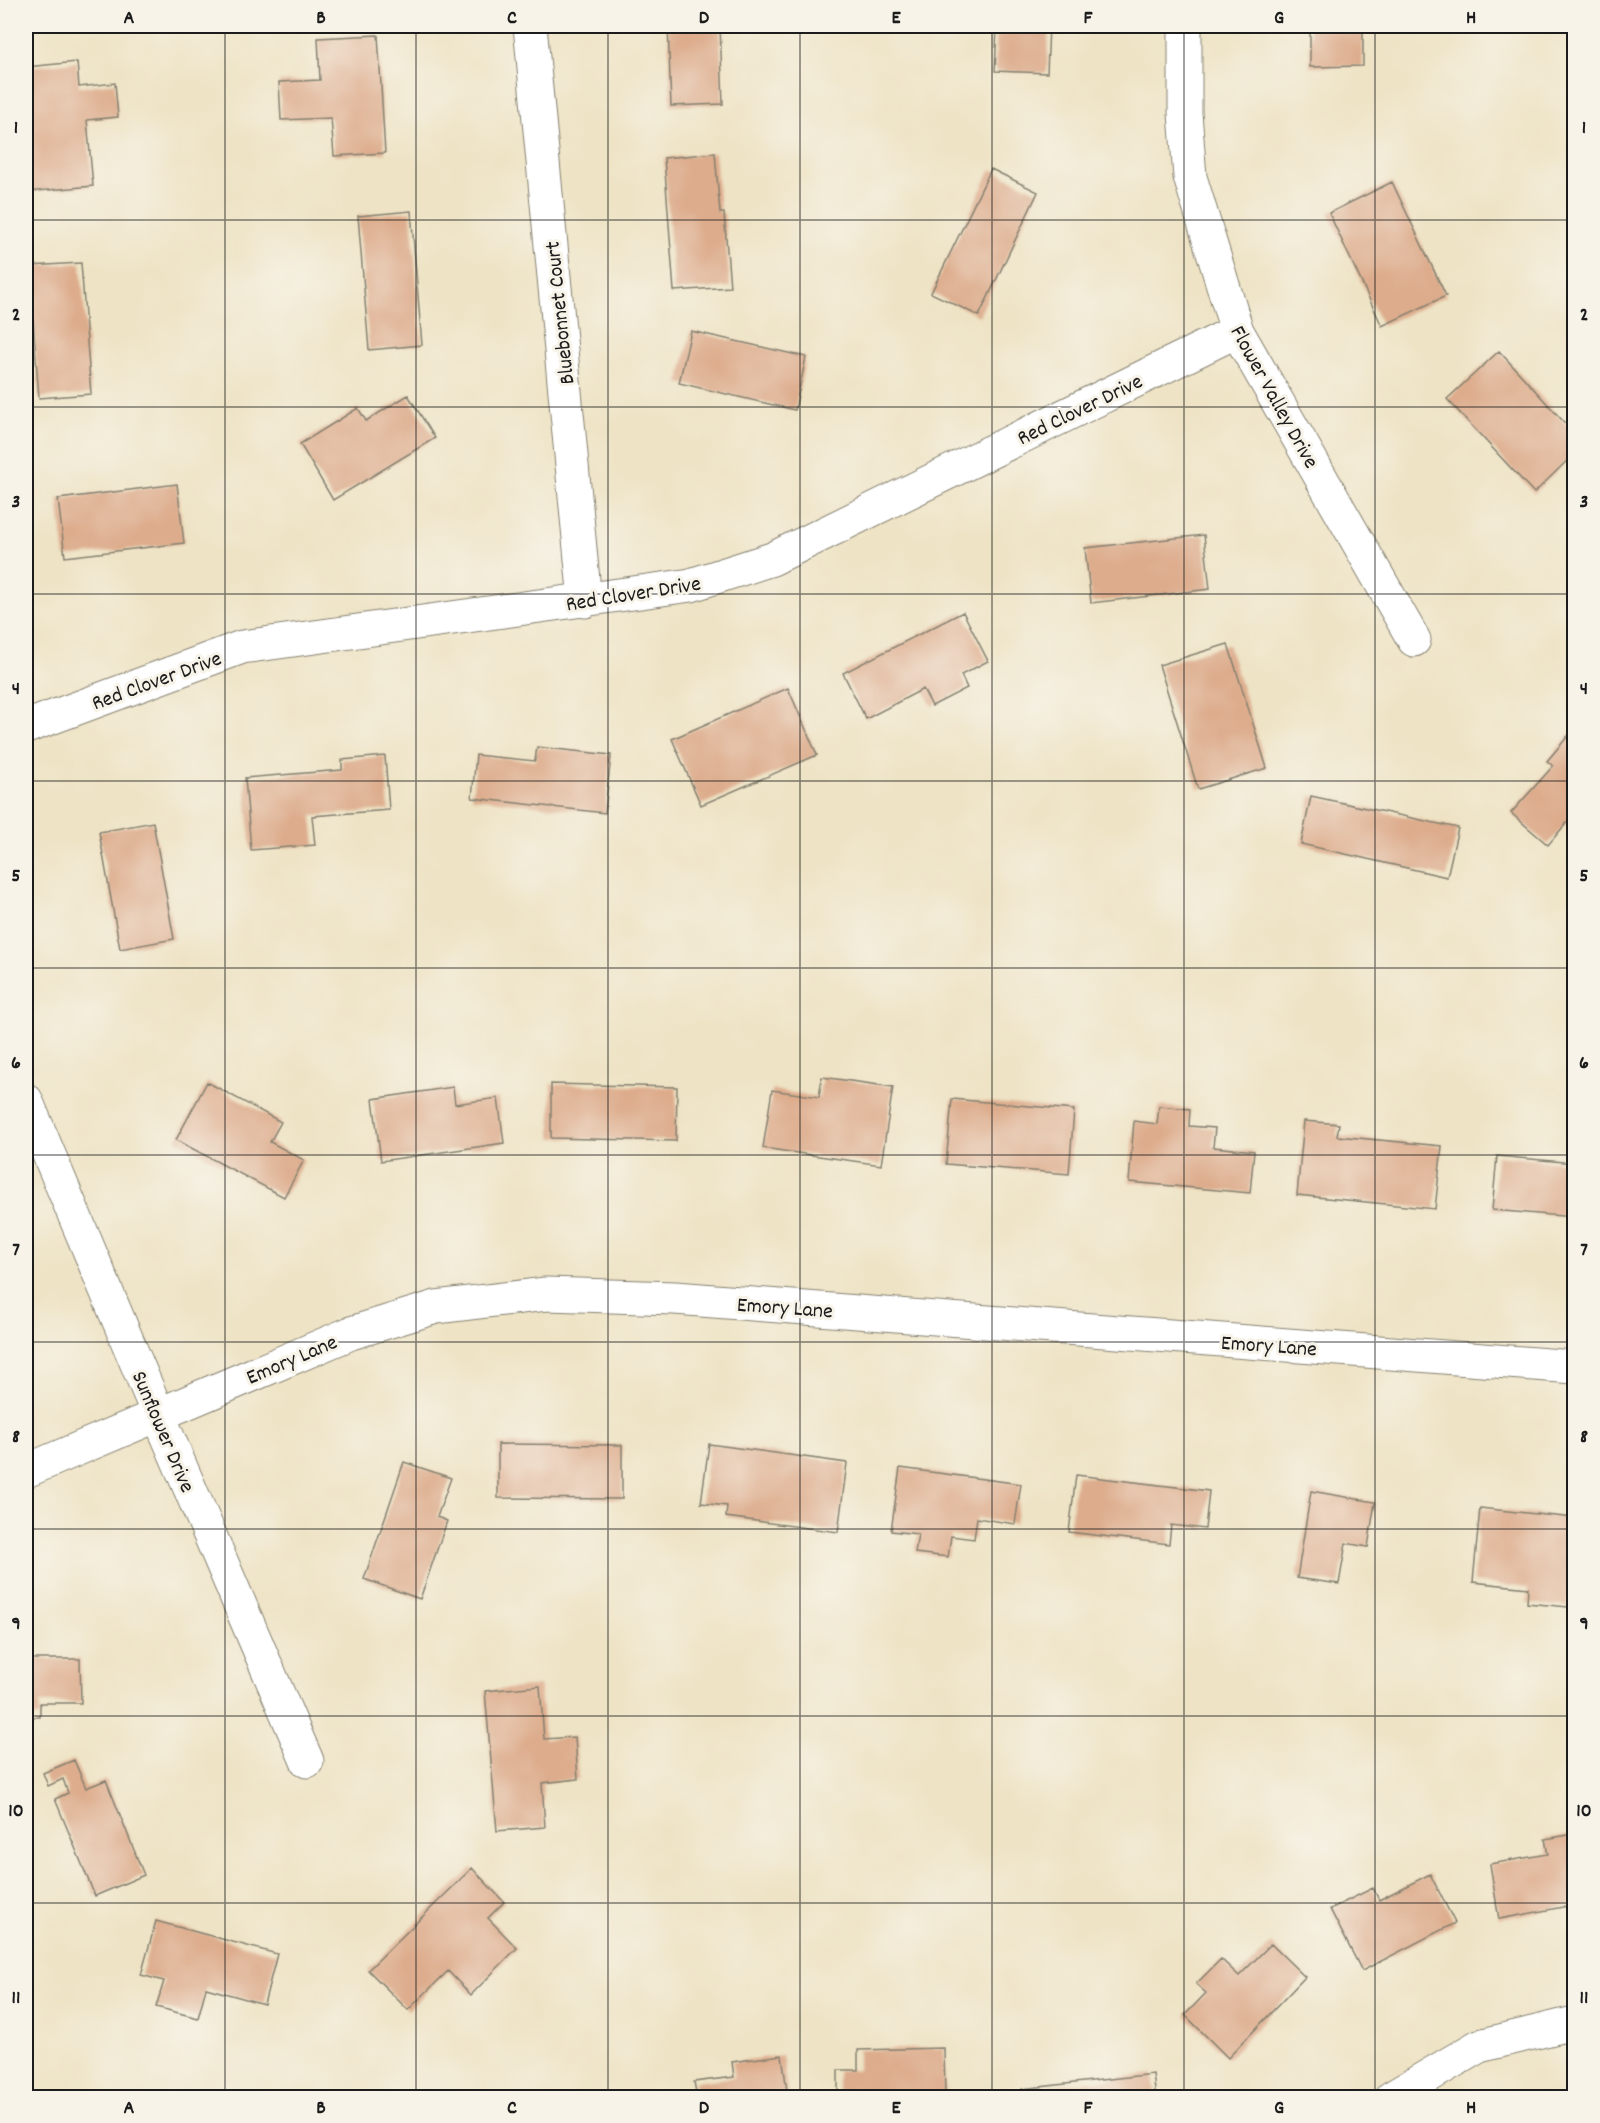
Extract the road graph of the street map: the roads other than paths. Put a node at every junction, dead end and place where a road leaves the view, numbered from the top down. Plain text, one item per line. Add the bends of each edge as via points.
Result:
1 (530, 26) edge
2 (1185, 26) edge
3 (1237, 331) junction
4 (585, 601) junction
5 (1414, 640) dead end
6 (26, 727) edge
7 (26, 1100) edge
8 (1575, 1367) edge
9 (158, 1414) junction
10 (26, 1471) edge
11 (307, 1761) dead end
12 (1575, 2023) edge
13 (1391, 2097) edge

1 - 4 street, Bluebonnet Court
2 - 3 street, Flower Valley Drive via 1190,177
3 - 4 street, Red Clover Drive via 772,559 691,585
3 - 5 street, Flower Valley Drive
4 - 6 street, Red Clover Drive via 242,647
7 - 9 street, Sunflower Drive
8 - 9 street, Emory Lane via 675,1298 546,1294 436,1307 351,1333
9 - 10 street, Emory Lane
9 - 11 street, Sunflower Drive
12 - 13 street via 1479,2046

